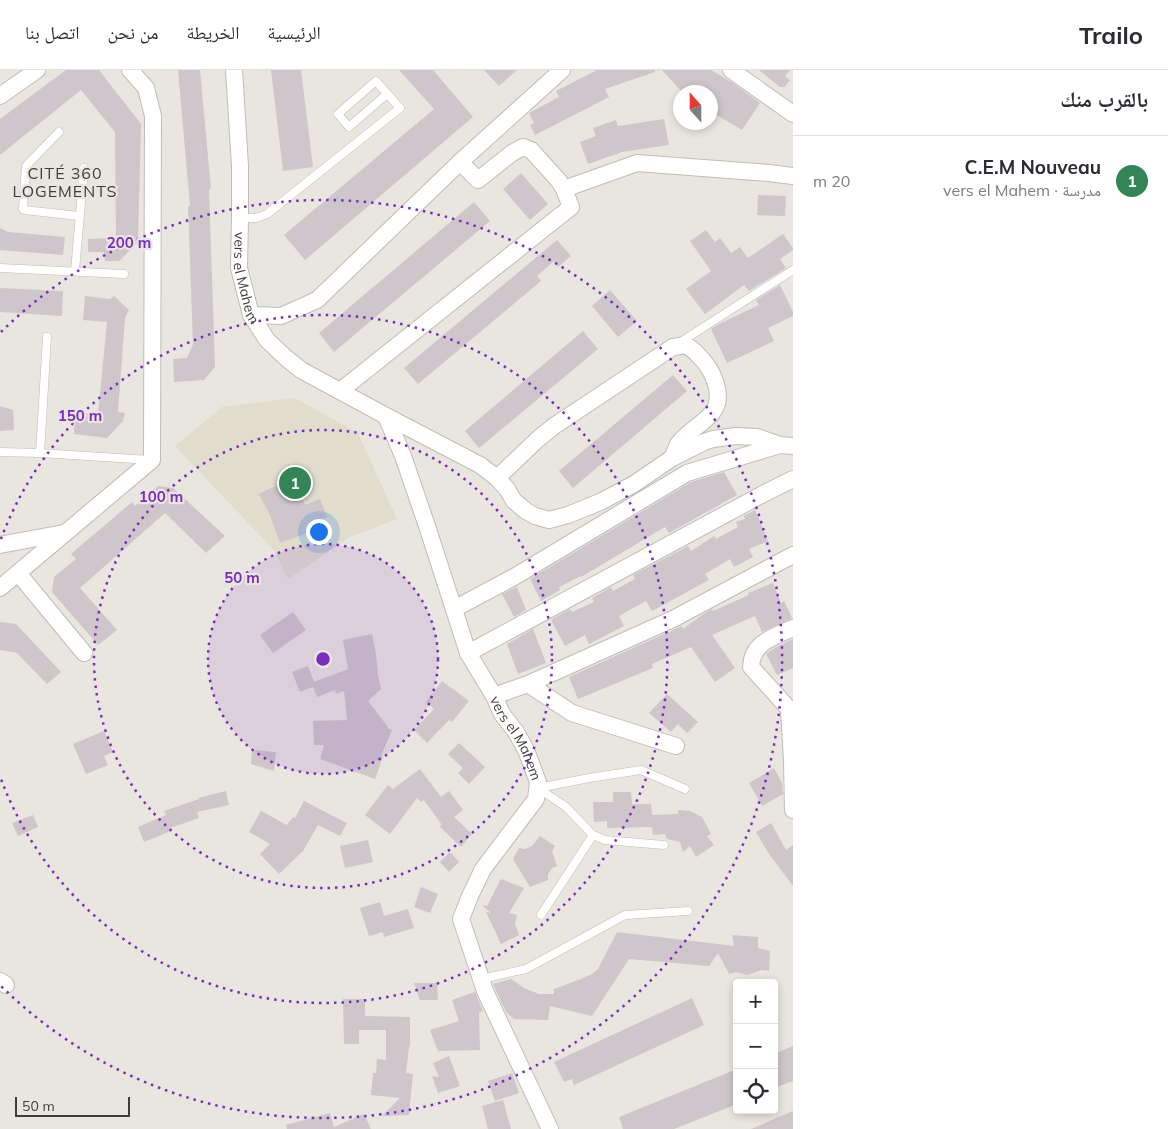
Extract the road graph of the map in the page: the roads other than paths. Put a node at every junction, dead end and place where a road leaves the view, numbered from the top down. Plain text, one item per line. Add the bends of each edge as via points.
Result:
1 (37, 70) edge
2 (130, 70) edge
3 (234, 70) edge
4 (562, 70) edge
5 (731, 70) edge
6 (387, 94) junction
7 (0, 96) edge
8 (793, 114) edge
9 (59, 132) dead end
10 (460, 162) junction
11 (84, 168) dead end
12 (793, 176) edge
13 (564, 189) junction
14 (80, 216) junction
15 (240, 218) junction
16 (0, 268) edge
17 (793, 270) edge
18 (74, 272) junction
19 (124, 274) dead end
20 (251, 315) junction
21 (48, 337) dead end
22 (673, 347) junction
23 (340, 391) junction
24 (386, 416) junction
25 (786, 445) edge
26 (0, 452) edge
27 (40, 453) junction
28 (672, 458) junction
29 (152, 460) junction
30 (497, 478) junction
31 (793, 479) edge
32 (65, 533) junction
33 (0, 545) edge
34 (793, 554) edge
35 (18, 572) junction
36 (0, 588) edge
37 (454, 609) junction
38 (793, 628) edge
39 (84, 653) dead end
40 (468, 653) junction
41 (528, 684) junction
42 (494, 696) junction
43 (676, 746) dead end
44 (538, 788) junction
45 (685, 789) dead end
46 (793, 810) edge
47 (593, 834) junction
48 (664, 845) dead end
49 (688, 911) dead end
50 (541, 915) dead end
51 (481, 979) junction
52 (550, 1129) edge

1 - 7 street
2 - 29 street via 146,88 153,116
3 - 15 street, vers el Mahem
4 - 10 street
5 - 8 street
6 - 6 lane via 350,128 338,114 376,81
6 - 15 lane via 400,108 267,214
9 - 14 lane via 26,166 23,209
10 - 13 street via 478,180 523,147 531,150
10 - 20 street via 317,300 281,316
11 - 14 lane
12 - 13 street via 637,163
13 - 23 street via 571,207
14 - 18 lane
15 - 20 street, vers el Mahem via 239,268
16 - 18 lane
17 - 22 lane
18 - 19 lane
20 - 23 street, vers el Mahem via 268,340 285,357
21 - 27 lane
22 - 28 street via 686,345 699,355 715,380 718,404 712,414 679,444
22 - 30 street via 554,426
23 - 24 street, vers el Mahem
24 - 30 street, vers el Mahem via 480,465
24 - 37 street, vers el Mahem via 403,456
25 - 28 street, vers el Mahem via 758,437 736,436 704,442
25 - 37 street via 687,473 514,577
26 - 27 lane
27 - 29 lane
28 - 30 street, vers el Mahem via 600,502 549,520 520,506
29 - 32 street
31 - 40 street
32 - 33 street
32 - 35 street
34 - 41 street via 673,619
35 - 36 street
35 - 39 street
37 - 40 street, vers el Mahem
38 - 46 street via 762,642 751,658 751,667 789,709
40 - 42 street, vers el Mahem
41 - 42 street
41 - 43 street via 572,713
42 - 44 street, vers el Mahem via 526,750
44 - 45 lane via 641,770
44 - 47 lane via 566,807
44 - 51 street, vers el Mahem via 536,799 483,869 461,919
47 - 48 lane via 604,840
47 - 50 lane
49 - 51 lane via 626,915 526,969
51 - 52 street, vers el Mahem

